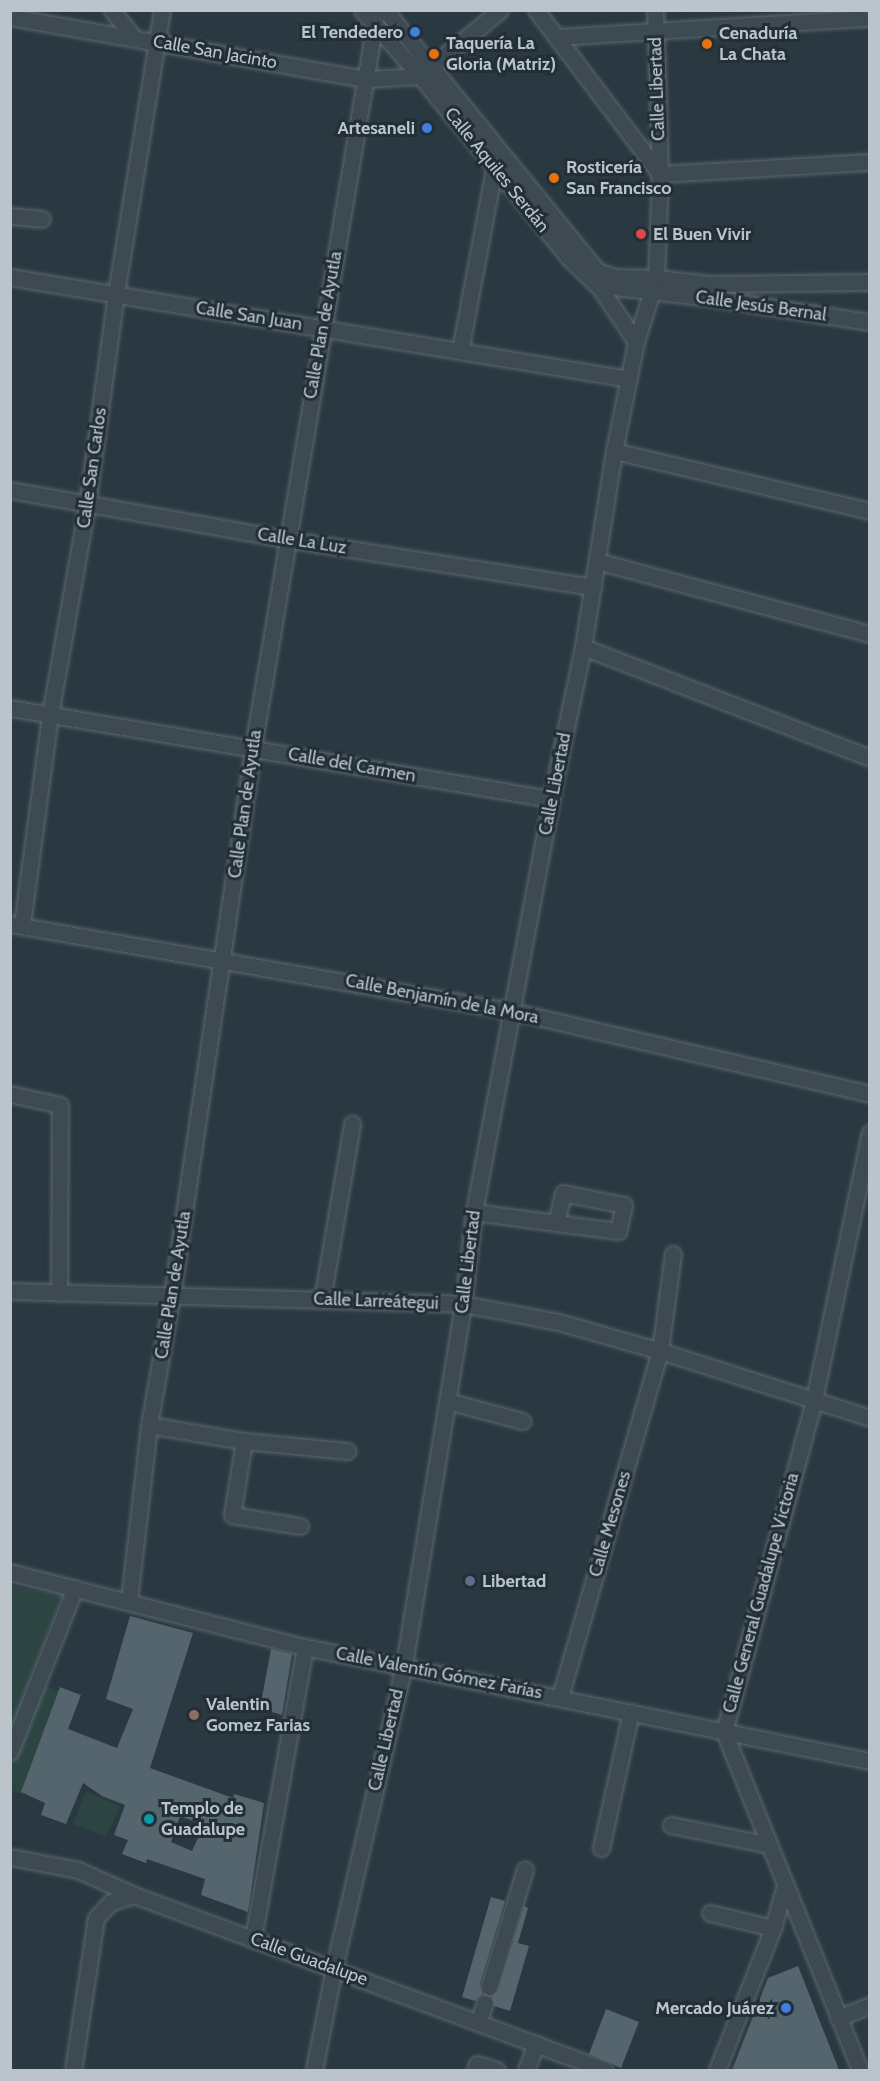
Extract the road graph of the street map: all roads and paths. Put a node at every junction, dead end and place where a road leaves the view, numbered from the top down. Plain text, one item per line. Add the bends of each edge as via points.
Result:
1 (112, 10) edge
2 (162, 10) edge
3 (362, 10) edge
4 (384, 10) edge
5 (500, 10) edge
6 (536, 10) edge
7 (655, 10) edge
8 (10, 17) edge
9 (376, 18) edge
10 (870, 18) edge
11 (656, 31) junction
12 (556, 37) junction
13 (134, 38) junction
14 (156, 42) junction
15 (432, 66) junction
16 (420, 76) junction
17 (367, 79) junction
18 (870, 162) edge
19 (500, 165) junction
20 (660, 174) junction
21 (10, 216) edge
22 (42, 219) dead end
23 (591, 267) junction
24 (10, 277) edge
25 (870, 282) edge
26 (655, 284) junction
27 (597, 285) junction
28 (116, 294) junction
29 (870, 322) edge
30 (322, 328) junction
31 (636, 342) junction
32 (460, 351) junction
33 (629, 379) junction
34 (614, 451) junction
35 (10, 490) edge
36 (87, 505) junction
37 (870, 511) edge
38 (286, 539) junction
39 (597, 561) junction
40 (593, 587) junction
41 (870, 634) edge
42 (583, 647) junction
43 (10, 708) edge
44 (50, 715) junction
45 (253, 748) junction
46 (870, 758) edge
47 (551, 799) junction
48 (16, 924) edge
49 (222, 959) junction
50 (512, 1011) junction
51 (10, 1094) edge
52 (870, 1094) edge
53 (352, 1124) dead end
54 (870, 1133) edge
55 (863, 1200) edge
56 (474, 1212) junction
57 (556, 1223) dead end
58 (673, 1254) dead end
59 (10, 1291) edge
60 (60, 1293) junction
61 (172, 1294) junction
62 (322, 1300) junction
63 (463, 1304) junction
64 (660, 1350) junction
65 (814, 1400) junction
66 (447, 1401) junction
67 (870, 1418) edge
68 (522, 1421) dead end
69 (149, 1425) junction
70 (244, 1441) junction
71 (348, 1451) dead end
72 (300, 1526) dead end
73 (10, 1572) edge
74 (75, 1588) junction
75 (129, 1601) junction
76 (305, 1647) junction
77 (404, 1665) junction
78 (560, 1697) junction
79 (631, 1712) junction
80 (724, 1732) junction
81 (10, 1752) edge
82 (870, 1761) edge
83 (671, 1825) dead end
84 (769, 1845) junction
85 (601, 1848) dead end
86 (10, 1857) edge
87 (525, 1869) dead end
88 (785, 1885) junction
89 (135, 1895) junction
90 (710, 1912) dead end
91 (773, 1928) junction
92 (253, 1939) junction
93 (334, 1968) junction
94 (489, 1987) dead end
95 (484, 2003) dead end
96 (870, 2005) edge
97 (838, 2018) junction
98 (478, 2023) junction
99 (536, 2044) junction
100 (73, 2070) edge
101 (314, 2070) edge
102 (475, 2070) edge
103 (497, 2070) edge
104 (526, 2070) edge
105 (605, 2070) edge
106 (717, 2070) edge
107 (860, 2070) edge

1 - 13 street
2 - 14 street, Calle San Carlos
3 - 9 street, Calle Aquiles Serdán
4 - 15 street, Calle Aquiles Serdán
5 - 15 street
6 - 12 street
7 - 11 street, Calle Libertad
8 - 13 street, Calle San Jacinto
9 - 16 street, Calle Aquiles Serdán
9 - 17 street, Calle Plan de Ayutla
10 - 11 street
11 - 12 street
11 - 20 street, Calle Libertad
12 - 20 street
13 - 14 street, Calle San Jacinto
14 - 17 street, Calle San Jacinto
14 - 28 street, Calle San Carlos
15 - 16 street
15 - 19 street, Calle Aquiles Serdán
16 - 17 street, Calle San Jacinto
16 - 19 street, Calle Aquiles Serdán
17 - 30 street, Calle Plan de Ayutla
18 - 20 street
19 - 23 street, Calle Aquiles Serdán
19 - 27 street, Calle Aquiles Serdán via 579,269
19 - 32 street
20 - 26 street, Calle Libertad
21 - 22 street
23 - 26 street via 615,277
23 - 27 street
24 - 28 street, Calle San Juan
25 - 26 street
26 - 27 street
26 - 29 street, Calle Jesús Bernal
26 - 31 street, Calle Libertad
27 - 31 street
28 - 30 street, Calle San Juan
28 - 36 street, Calle San Carlos
30 - 32 street, Calle San Juan
30 - 38 street, Calle Plan de Ayutla
31 - 33 street, Calle Libertad
32 - 33 street, Calle San Juan
33 - 34 street
34 - 37 street
34 - 39 street, Calle Libertad
35 - 36 street, Calle La Luz
36 - 38 street, Calle La Luz
36 - 44 street, Calle San Carlos
38 - 40 street, Calle La Luz
38 - 45 street, Calle Plan de Ayutla
39 - 40 street, Calle Libertad
39 - 41 street
40 - 42 street, Calle Libertad
42 - 46 street
42 - 47 street, Calle Libertad
43 - 44 street, Calle del Carmen
44 - 45 street, Calle del Carmen
44 - 48 street, Calle San Carlos
45 - 47 street, Calle del Carmen
45 - 49 street, Calle Plan de Ayutla
47 - 50 street, Calle Libertad
48 - 49 street, Calle Benjamín de la Mora
49 - 50 street, Calle Benjamín de la Mora
49 - 61 street, Calle Plan de Ayutla
50 - 52 street, Calle Benjamín de la Mora
50 - 56 street, Calle Libertad
51 - 60 street via 60,1106
53 - 62 street
54 - 55 street, Calle General Guadalupe Victoria
55 - 65 street, Calle General Guadalupe Victoria
56 - 57 street
56 - 63 street, Calle Libertad
58 - 64 street, Calle Mesones
59 - 60 street, Calle Larreátegui
60 - 61 street, Calle Larreátegui
61 - 62 street, Calle Larreátegui
61 - 69 street, Calle Plan de Ayutla
62 - 63 street, Calle Larreátegui
63 - 64 street, Calle Larreátegui via 559,1322
63 - 66 street, Calle Libertad
64 - 65 street, Calle Larreátegui
64 - 78 street, Calle Mesones
65 - 67 street, Calle Larreátegui
65 - 80 street, Calle General Guadalupe Victoria
66 - 68 street
66 - 77 street, Calle Libertad
69 - 70 street
69 - 75 street, Calle Plan de Ayutla
70 - 71 street
70 - 72 street via 232,1515
73 - 74 street, Calle Valentín Gómez Farías
74 - 75 street, Calle Valentín Gómez Farías
74 - 81 street
75 - 76 street, Calle Valentín Gómez Farías
76 - 77 street, Calle Valentín Gómez Farías
76 - 92 street
77 - 78 street, Calle Valentín Gómez Farías
77 - 93 street, Calle Libertad
78 - 79 street, Calle Valentín Gómez Farías
79 - 80 street, Calle Valentín Gómez Farías
79 - 85 street
80 - 82 street, Calle Valentín Gómez Farías
80 - 84 street, Calle General Guadalupe Victoria
83 - 84 street
84 - 88 street, Calle General Guadalupe Victoria
86 - 89 street, Calle Guadalupe via 78,1870
87 - 94 street
88 - 91 street
88 - 97 street, Calle General Guadalupe Victoria
89 - 92 street, Calle Guadalupe
89 - 100 street via 111,1902 96,1918
90 - 91 street
91 - 106 street
92 - 93 street, Calle Guadalupe
93 - 98 street, Calle Guadalupe
93 - 101 street, Calle Libertad
95 - 98 street
96 - 97 street
97 - 107 street, Calle General Guadalupe Victoria
98 - 99 street, Calle Guadalupe
99 - 104 street
99 - 105 street, Calle Guadalupe
102 - 103 street via 477,2064

